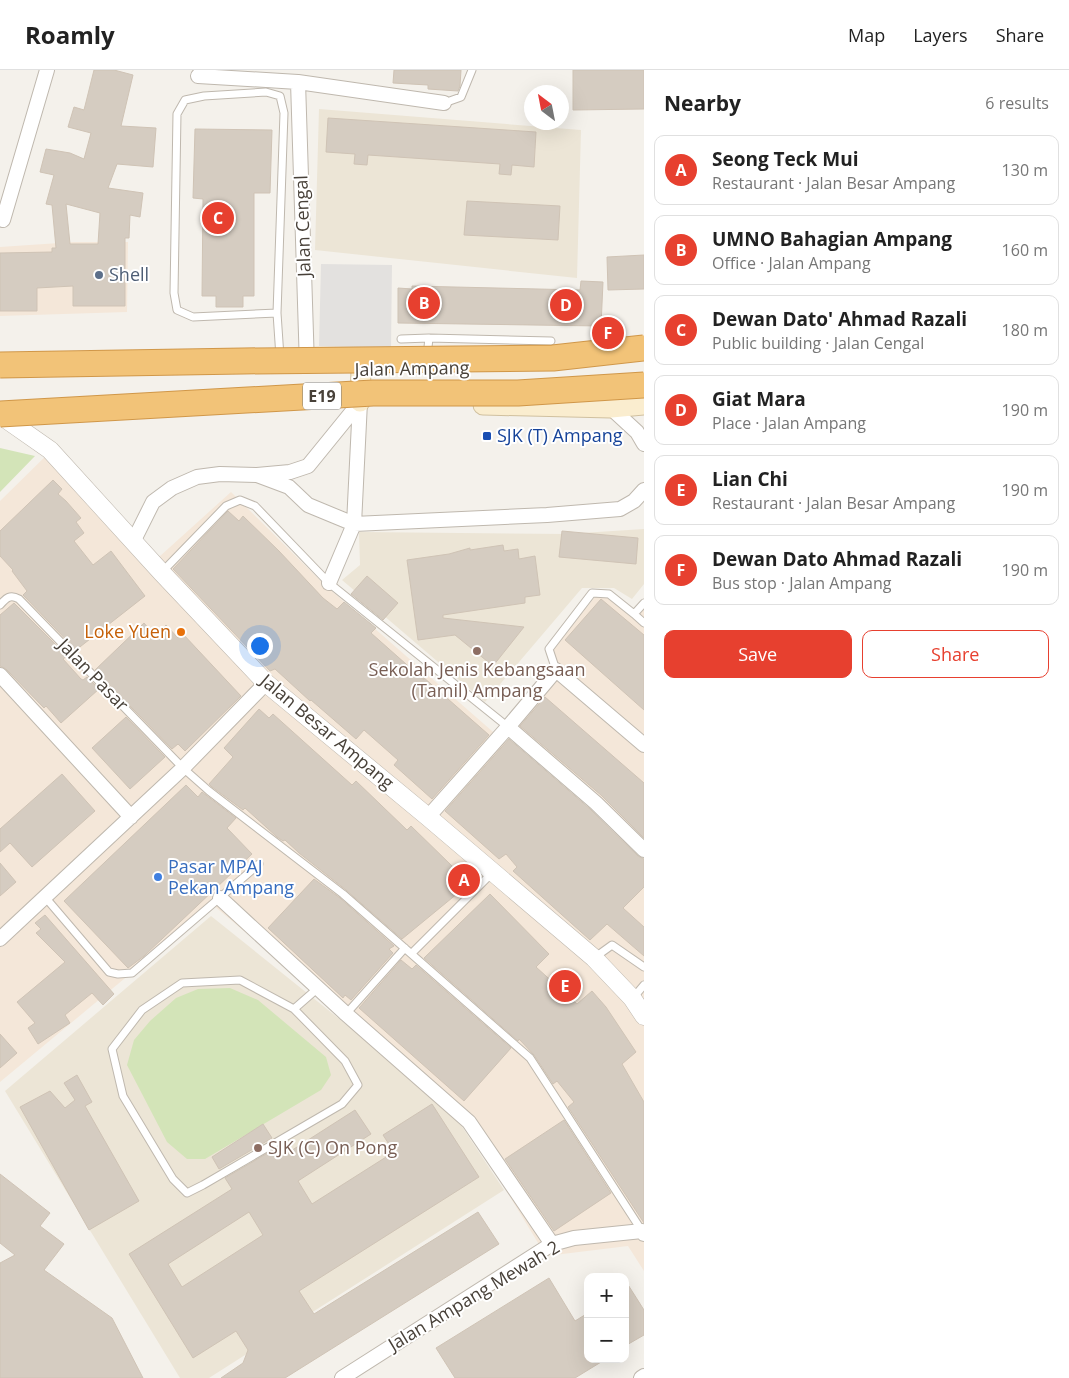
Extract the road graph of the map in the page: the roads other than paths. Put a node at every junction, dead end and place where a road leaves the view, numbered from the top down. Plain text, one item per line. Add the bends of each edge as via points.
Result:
1 (47, 70) edge
2 (472, 70) edge
3 (198, 76) dead end
4 (298, 82) junction
5 (444, 103) joint
6 (3, 220) dead end
7 (277, 313) junction
8 (429, 338) junction
9 (401, 339) dead end
10 (551, 341) dead end
11 (644, 348) edge
12 (644, 358) edge
13 (0, 365) edge
14 (426, 369) junction
15 (308, 370) junction
16 (361, 370) junction
17 (280, 371) junction
18 (0, 374) edge
19 (644, 386) edge
20 (360, 402) junction
21 (0, 403) edge
22 (644, 405) edge
23 (132, 406) junction
24 (611, 408) junction
25 (0, 414) edge
26 (0, 431) edge
27 (644, 444) edge
28 (257, 475) junction
29 (644, 490) edge
30 (354, 524) junction
31 (133, 542) junction
32 (162, 573) junction
33 (329, 583) junction
34 (644, 603) edge
35 (0, 605) edge
36 (634, 614) junction
37 (644, 624) edge
38 (556, 670) junction
39 (0, 674) edge
40 (266, 683) junction
41 (508, 727) junction
42 (644, 745) edge
43 (183, 768) junction
44 (131, 817) junction
45 (428, 817) junction
46 (644, 850) edge
47 (259, 864) dead end
48 (493, 872) junction
49 (45, 897) junction
50 (220, 898) junction
51 (0, 939) edge
52 (405, 948) junction
53 (412, 953) junction
54 (594, 958) junction
55 (644, 966) edge
56 (644, 985) edge
57 (318, 988) junction
58 (632, 998) junction
59 (294, 1010) junction
60 (346, 1014) junction
61 (644, 1016) edge
62 (643, 1233) edge
63 (552, 1244) junction
64 (644, 1376) edge
65 (342, 1378) edge
66 (641, 1378) edge

1 - 6 street
2 - 5 lane via 461,97
3 - 4 street
4 - 5 street
4 - 15 street, Jalan Cengal
7 - 7 lane via 193,318 177,310 174,293 178,114 185,100 266,92 280,96 284,113
7 - 17 lane
8 - 9 lane
8 - 10 lane
8 - 14 lane
11 - 13 highway, E19, bridge via 553,358
12 - 14 main road, Jalan Ampang via 544,367
14 - 16 main road, Jalan Ampang
15 - 16 main road, Jalan Ampang
15 - 17 main road, Jalan Ampang
16 - 20 main road
17 - 18 main road, Jalan Ampang
19 - 23 highway, E19, bridge via 518,393 374,393
20 - 21 main road, Jalan Ampang via 87,400
20 - 24 main road, Jalan Ampang
20 - 28 street via 308,466 290,472
20 - 30 street
22 - 24 main road, Jalan Ampang
23 - 25 highway, E19, bridge
23 - 26 highway, bridge
24 - 27 street via 637,432
25 - 31 street, Jalan Besar Ampang via 50,450
28 - 30 street via 289,487 308,505
28 - 31 street via 197,477 172,488 153,502
29 - 30 street via 634,501 620,508 547,516
30 - 33 street
31 - 32 street, Jalan Besar Ampang
32 - 33 lane via 226,506 240,500 255,506
32 - 40 street, Jalan Besar Ampang
33 - 41 lane
34 - 36 lane
35 - 43 lane, Jalan Pasar via 7,597 19,599
36 - 37 lane
36 - 38 lane via 609,594 592,593 549,649
38 - 41 street
38 - 42 street
39 - 44 street
40 - 43 street
40 - 45 street, Jalan Besar Ampang
41 - 45 street
41 - 46 street via 596,803
43 - 44 street
43 - 52 lane via 344,894
44 - 49 street
45 - 48 street, Jalan Besar Ampang
47 - 50 lane
48 - 53 lane
48 - 54 street, Jalan Besar Ampang
49 - 50 lane via 109,972 118,974 132,973
49 - 51 street
50 - 57 street
52 - 53 lane
52 - 60 lane
53 - 62 lane via 530,1058
54 - 55 lane via 612,945
54 - 58 street, Jalan Besar Ampang
56 - 58 lane
57 - 59 lane
57 - 60 street
58 - 61 street, Jalan Besar Ampang
59 - 59 lane via 240,980 182,982 142,1010 112,1049 123,1096 173,1179 187,1193 342,1104 358,1085 345,1060
60 - 63 street via 469,1122
62 - 63 street, Jalan Ampang Mewah 2 via 574,1238
63 - 65 street, Jalan Ampang Mewah 2
64 - 66 street

